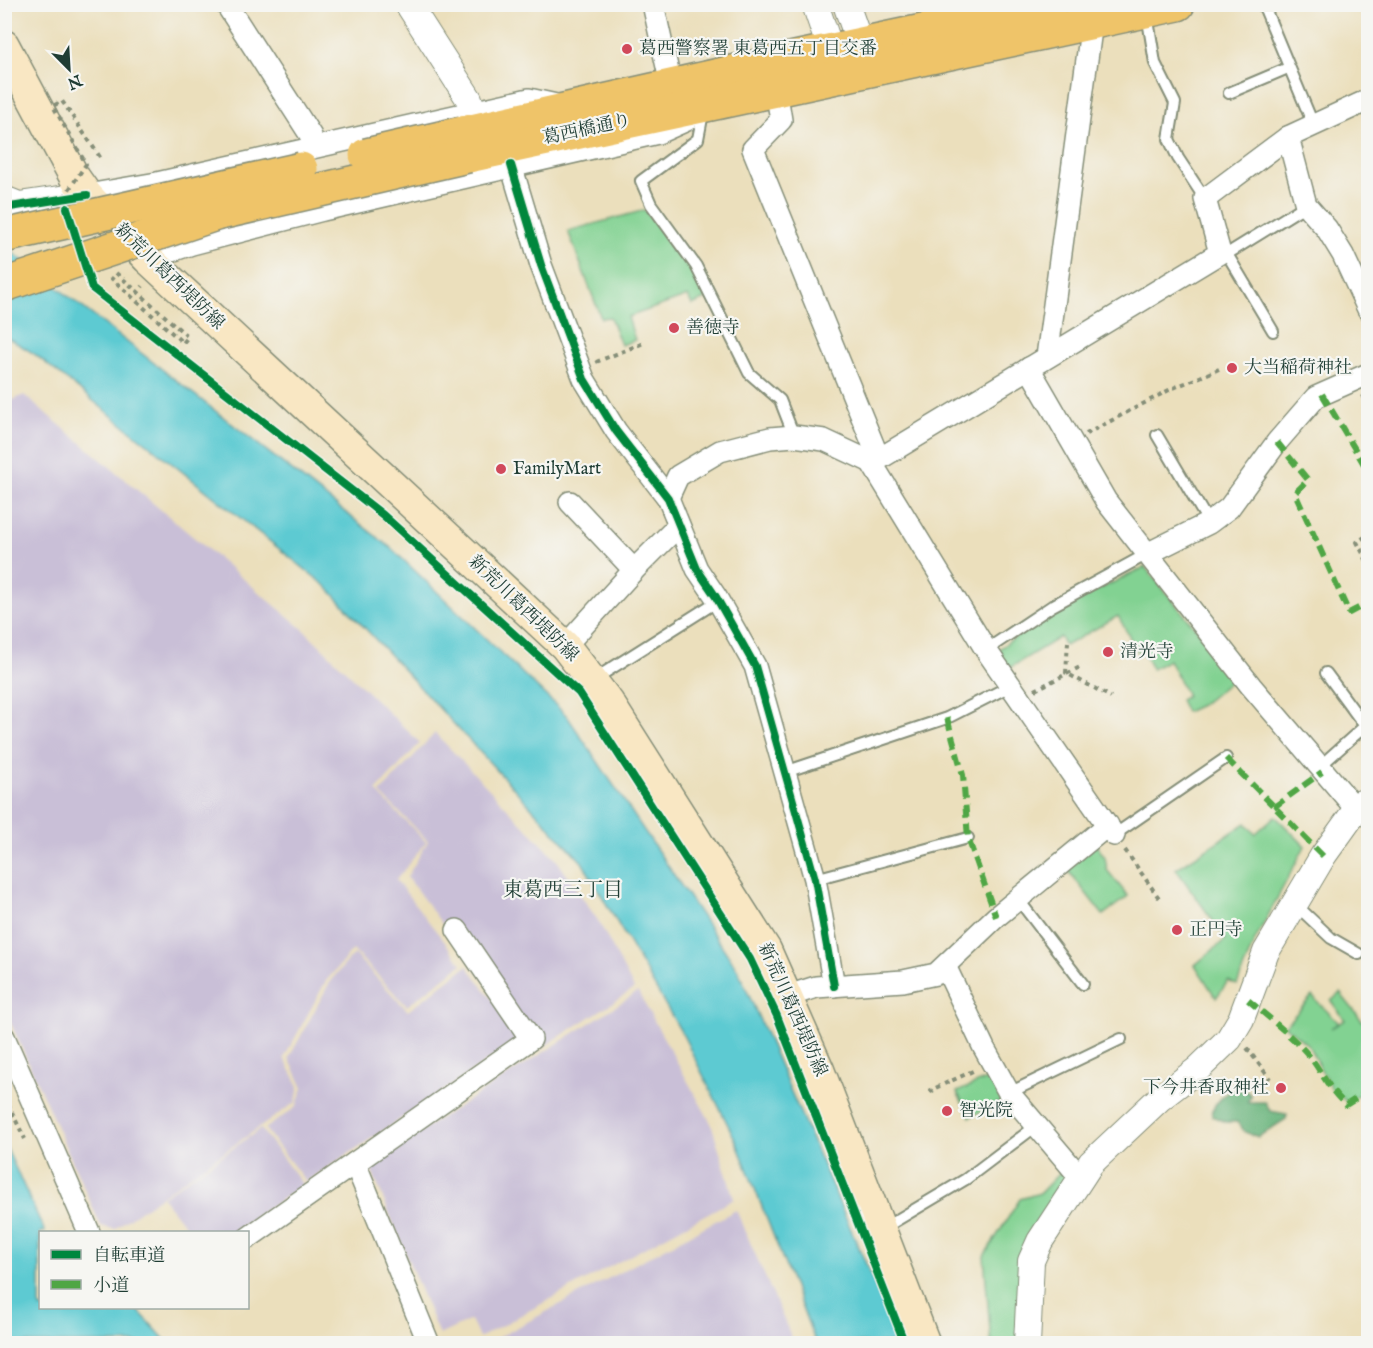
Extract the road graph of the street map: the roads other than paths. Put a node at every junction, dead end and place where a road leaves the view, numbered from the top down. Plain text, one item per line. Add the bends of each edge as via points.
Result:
1 (226, 4) edge
2 (408, 4) edge
3 (653, 4) edge
4 (815, 4) edge
5 (846, 4) edge
6 (1050, 4) edge
7 (1263, 4) edge
8 (1162, 8) edge
9 (1093, 13) edge
10 (4, 45) edge
11 (850, 60) junction
12 (1288, 68) junction
13 (671, 85) junction
14 (776, 89) junction
15 (1229, 93) dead end
16 (740, 97) junction
17 (1368, 100) edge
18 (703, 113) junction
19 (1313, 124) junction
20 (468, 134) junction
21 (1288, 137) junction
22 (314, 147) junction
23 (511, 165) junction
24 (4, 199) edge
25 (1204, 199) junction
26 (1306, 205) junction
27 (68, 206) junction
28 (4, 236) edge
29 (4, 245) edge
30 (1224, 253) junction
31 (142, 269) junction
32 (77, 271) junction
33 (4, 276) edge
34 (4, 285) edge
35 (1368, 309) edge
36 (1273, 331) dead end
37 (1047, 357) junction
38 (1029, 368) junction
39 (1368, 374) edge
40 (794, 435) junction
41 (1157, 435) dead end
42 (875, 461) junction
43 (668, 498) junction
44 (570, 502) dead end
45 (1209, 523) junction
46 (678, 526) junction
47 (1149, 554) junction
48 (634, 570) junction
49 (716, 597) junction
50 (565, 646) junction
51 (986, 650) junction
52 (1326, 673) dead end
53 (593, 680) junction
54 (1016, 691) junction
55 (1226, 758) dead end
56 (1318, 767) junction
57 (785, 772) junction
58 (1363, 803) edge
59 (1111, 830) junction
60 (968, 838) dead end
61 (815, 879) junction
62 (1018, 899) junction
63 (1295, 904) junction
64 (457, 930) dead end
65 (1359, 954) dead end
66 (946, 968) junction
67 (1083, 984) dead end
68 (834, 986) junction
69 (788, 996) junction
70 (4, 1037) edge
71 (1122, 1039) dead end
72 (1010, 1093) junction
73 (1036, 1126) junction
74 (355, 1163) junction
75 (1080, 1177) junction
76 (88, 1231) edge
77 (880, 1231) junction
78 (249, 1237) edge
79 (429, 1344) edge
80 (926, 1344) edge
81 (1027, 1344) edge

1 - 22 street via 311,136
2 - 20 street via 469,99
3 - 13 street
4 - 11 street
5 - 11 street
6 - 11 main road, 葛西橋通り
7 - 12 lane
8 - 9 main road, 葛西橋通り
8 - 25 lane via 1155,63 1175,104 1169,139
9 - 11 main road, 葛西橋通り
9 - 37 street
10 - 27 main road, 新荒川葛西堤防線 via 75,178
11 - 13 main road, 葛西橋通り
11 - 14 main road, 葛西橋通り
12 - 15 lane
12 - 19 lane
13 - 20 main road, 葛西橋通り
14 - 16 main road, 葛西橋通り
14 - 42 street via 781,120 753,150
16 - 18 street
16 - 20 main road, 葛西橋通り
17 - 19 street
18 - 23 street via 658,133
18 - 40 lane via 698,139 641,181 651,204 696,266 749,373 780,400
19 - 21 street
20 - 22 street
20 - 27 main road, 葛西橋通り, bridge
20 - 32 main road, 葛西橋通り, bridge via 216,214
21 - 25 street
21 - 26 street
22 - 27 street
23 - 31 street via 202,241
23 - 43 street via 541,265 580,368 616,431
24 - 27 street via 19,205
25 - 30 street
26 - 30 lane
26 - 35 street via 1343,255
27 - 28 main road, 葛西橋通り, bridge
27 - 29 main road, bridge
27 - 31 main road, 新荒川葛西堤防線
30 - 36 lane
30 - 37 street
31 - 50 main road, 新荒川葛西堤防線
32 - 33 main road, bridge
32 - 34 main road, 葛西橋通り, bridge
37 - 38 street
38 - 42 street
38 - 47 street via 1106,501
39 - 45 street via 1316,397 1229,508
40 - 42 street via 824,440
40 - 43 street via 720,451 678,476
41 - 45 lane
42 - 51 street
43 - 46 street
44 - 48 street
45 - 47 street
46 - 48 street
46 - 49 street via 697,569
47 - 51 lane via 1052,606
47 - 56 street
48 - 50 street
49 - 53 lane via 713,604
49 - 57 street via 755,666
50 - 53 main road, 新荒川葛西堤防線
51 - 54 street
52 - 56 lane via 1365,726
53 - 69 main road, 新荒川葛西堤防線 via 748,918
54 - 57 lane
54 - 59 street
55 - 59 lane
56 - 58 street
57 - 61 street
58 - 63 street via 1323,856
59 - 62 street
60 - 61 lane
61 - 68 street
62 - 66 street
62 - 67 lane
63 - 65 lane via 1331,938
63 - 75 street via 1266,952 1235,1030 1212,1056 1158,1099
64 - 74 street via 531,1038
66 - 68 street via 906,981
66 - 72 street
68 - 69 street
69 - 77 main road, 新荒川葛西堤防線
70 - 76 street
71 - 72 lane
72 - 73 street
73 - 75 street
73 - 77 lane via 966,1179
74 - 78 street
74 - 79 street
75 - 81 street via 1031,1261
77 - 80 main road, 新荒川葛西堤防線

